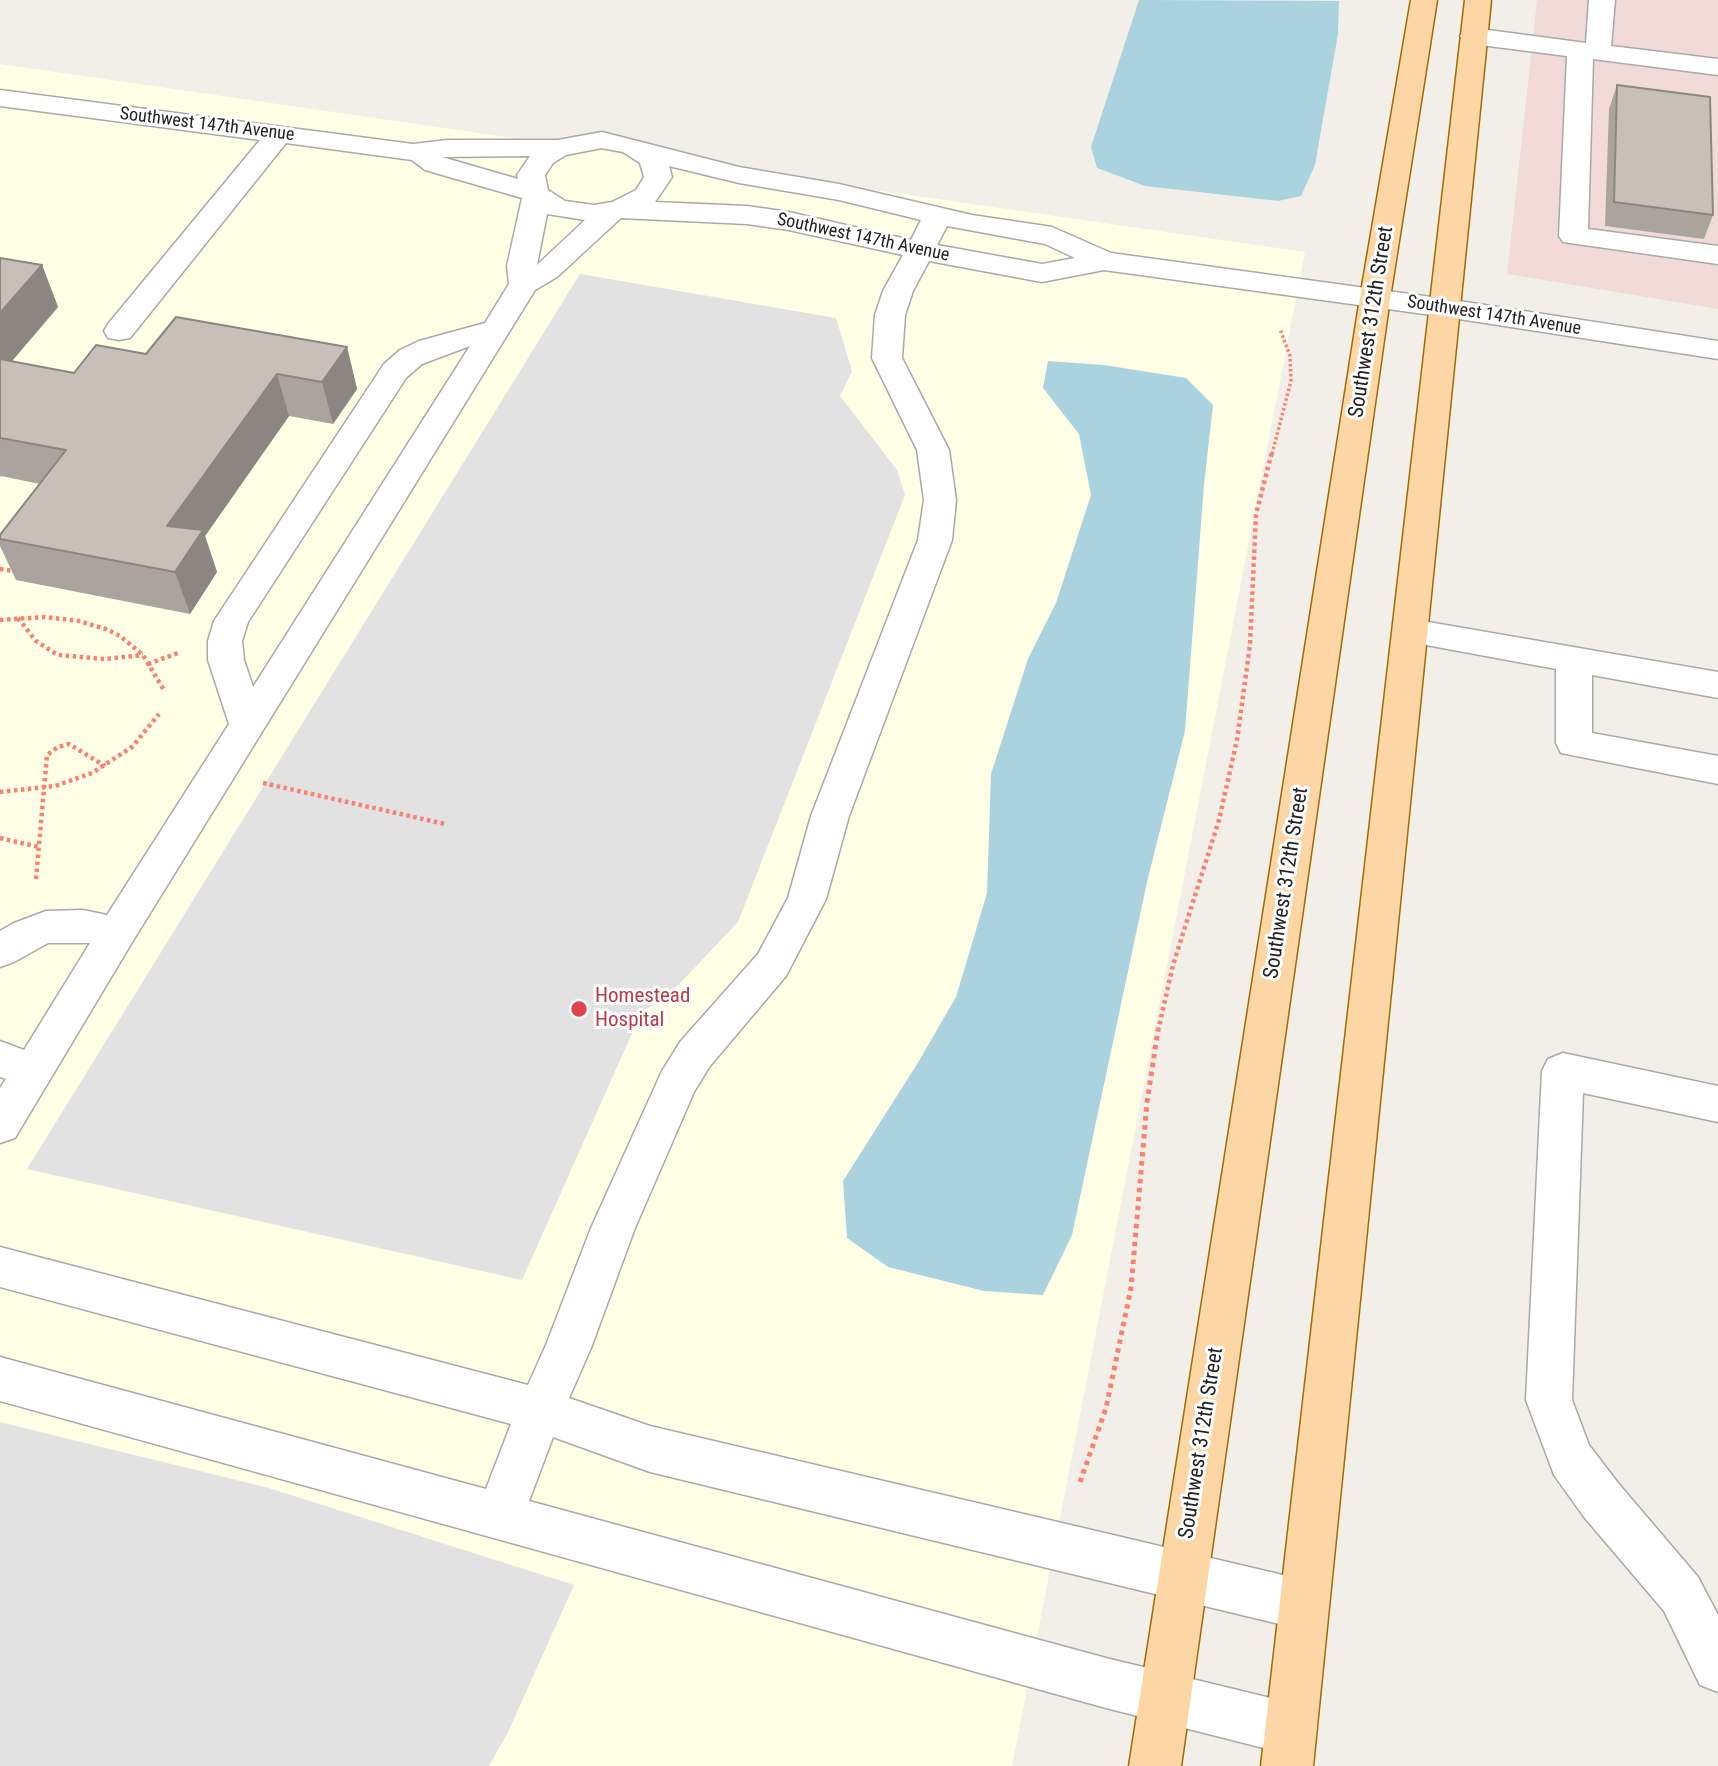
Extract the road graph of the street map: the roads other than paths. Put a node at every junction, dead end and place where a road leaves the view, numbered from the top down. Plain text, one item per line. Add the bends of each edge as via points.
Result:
1 (1424, 0) edge
2 (1478, 0) edge
3 (1602, 0) edge
4 (1473, 36) junction
5 (1589, 50) junction
6 (1718, 67) edge
7 (4, 104) edge
8 (279, 134) junction
9 (558, 148) junction
10 (644, 151) junction
11 (413, 152) junction
12 (536, 195) junction
13 (615, 210) junction
14 (939, 216) junction
15 (919, 250) junction
16 (1718, 255) edge
17 (1104, 261) junction
18 (524, 284) junction
19 (1375, 298) junction
20 (1446, 308) junction
21 (496, 330) junction
22 (119, 331) dead end
23 (1718, 350) edge
24 (1411, 631) junction
25 (1574, 660) junction
26 (1718, 685) edge
27 (247, 725) junction
28 (1718, 770) edge
29 (117, 933) junction
30 (0, 951) edge
31 (16, 1065) edge
32 (1718, 1104) edge
33 (0, 1125) edge
34 (0, 1267) edge
35 (0, 1379) edge
36 (540, 1410) junction
37 (499, 1517) junction
38 (1181, 1578) junction
39 (1304, 1605) junction
40 (1718, 1667) edge
41 (1165, 1697) junction
42 (1290, 1756) edge
43 (1155, 1766) edge

1 - 19 main road, Southwest 312th Street
2 - 4 main road
3 - 5 street
4 - 5 street
4 - 20 main road
5 - 6 street
5 - 16 street via 1573,236
7 - 8 street, Southwest 147th Avenue
8 - 11 street, Southwest 147th Avenue
8 - 22 street
9 - 10 street via 602,140
9 - 11 street, Southwest 147th Avenue
9 - 12 street via 535,166 531,175
10 - 13 street via 658,177 646,196
10 - 14 street, Southwest 147th Avenue
11 - 12 street, Southwest 147th Avenue via 435,164
12 - 13 street via 561,209
12 - 18 street via 522,266
13 - 15 street, Southwest 147th Avenue via 768,218
13 - 18 street via 547,271
14 - 15 street
14 - 17 street, Southwest 147th Avenue via 1052,236
15 - 17 street, Southwest 147th Avenue via 1042,273
15 - 36 street via 890,315 887,358 933,450 940,500 935,540 830,816 807,899 772,965 695,1054 677,1083
17 - 19 street, Southwest 147th Avenue
18 - 21 street
19 - 20 street, Southwest 147th Avenue
19 - 38 main road, Southwest 312th Street
20 - 23 street, Southwest 147th Avenue
20 - 24 main road
21 - 27 street
21 - 27 street via 430,348 395,371 231,621 226,660
24 - 25 street
24 - 39 main road
25 - 26 street
25 - 28 street via 1574,743
27 - 29 street
29 - 30 street via 83,926 46,927
29 - 31 street
31 - 33 street
32 - 40 street via 1563,1071 1549,1400 1571,1459 1681,1594
34 - 36 street
35 - 37 street
36 - 37 street
36 - 38 street via 650,1449
37 - 41 street
38 - 39 street
38 - 41 main road, Southwest 312th Street
39 - 42 main road
41 - 42 street
41 - 43 main road, Southwest 312th Street

